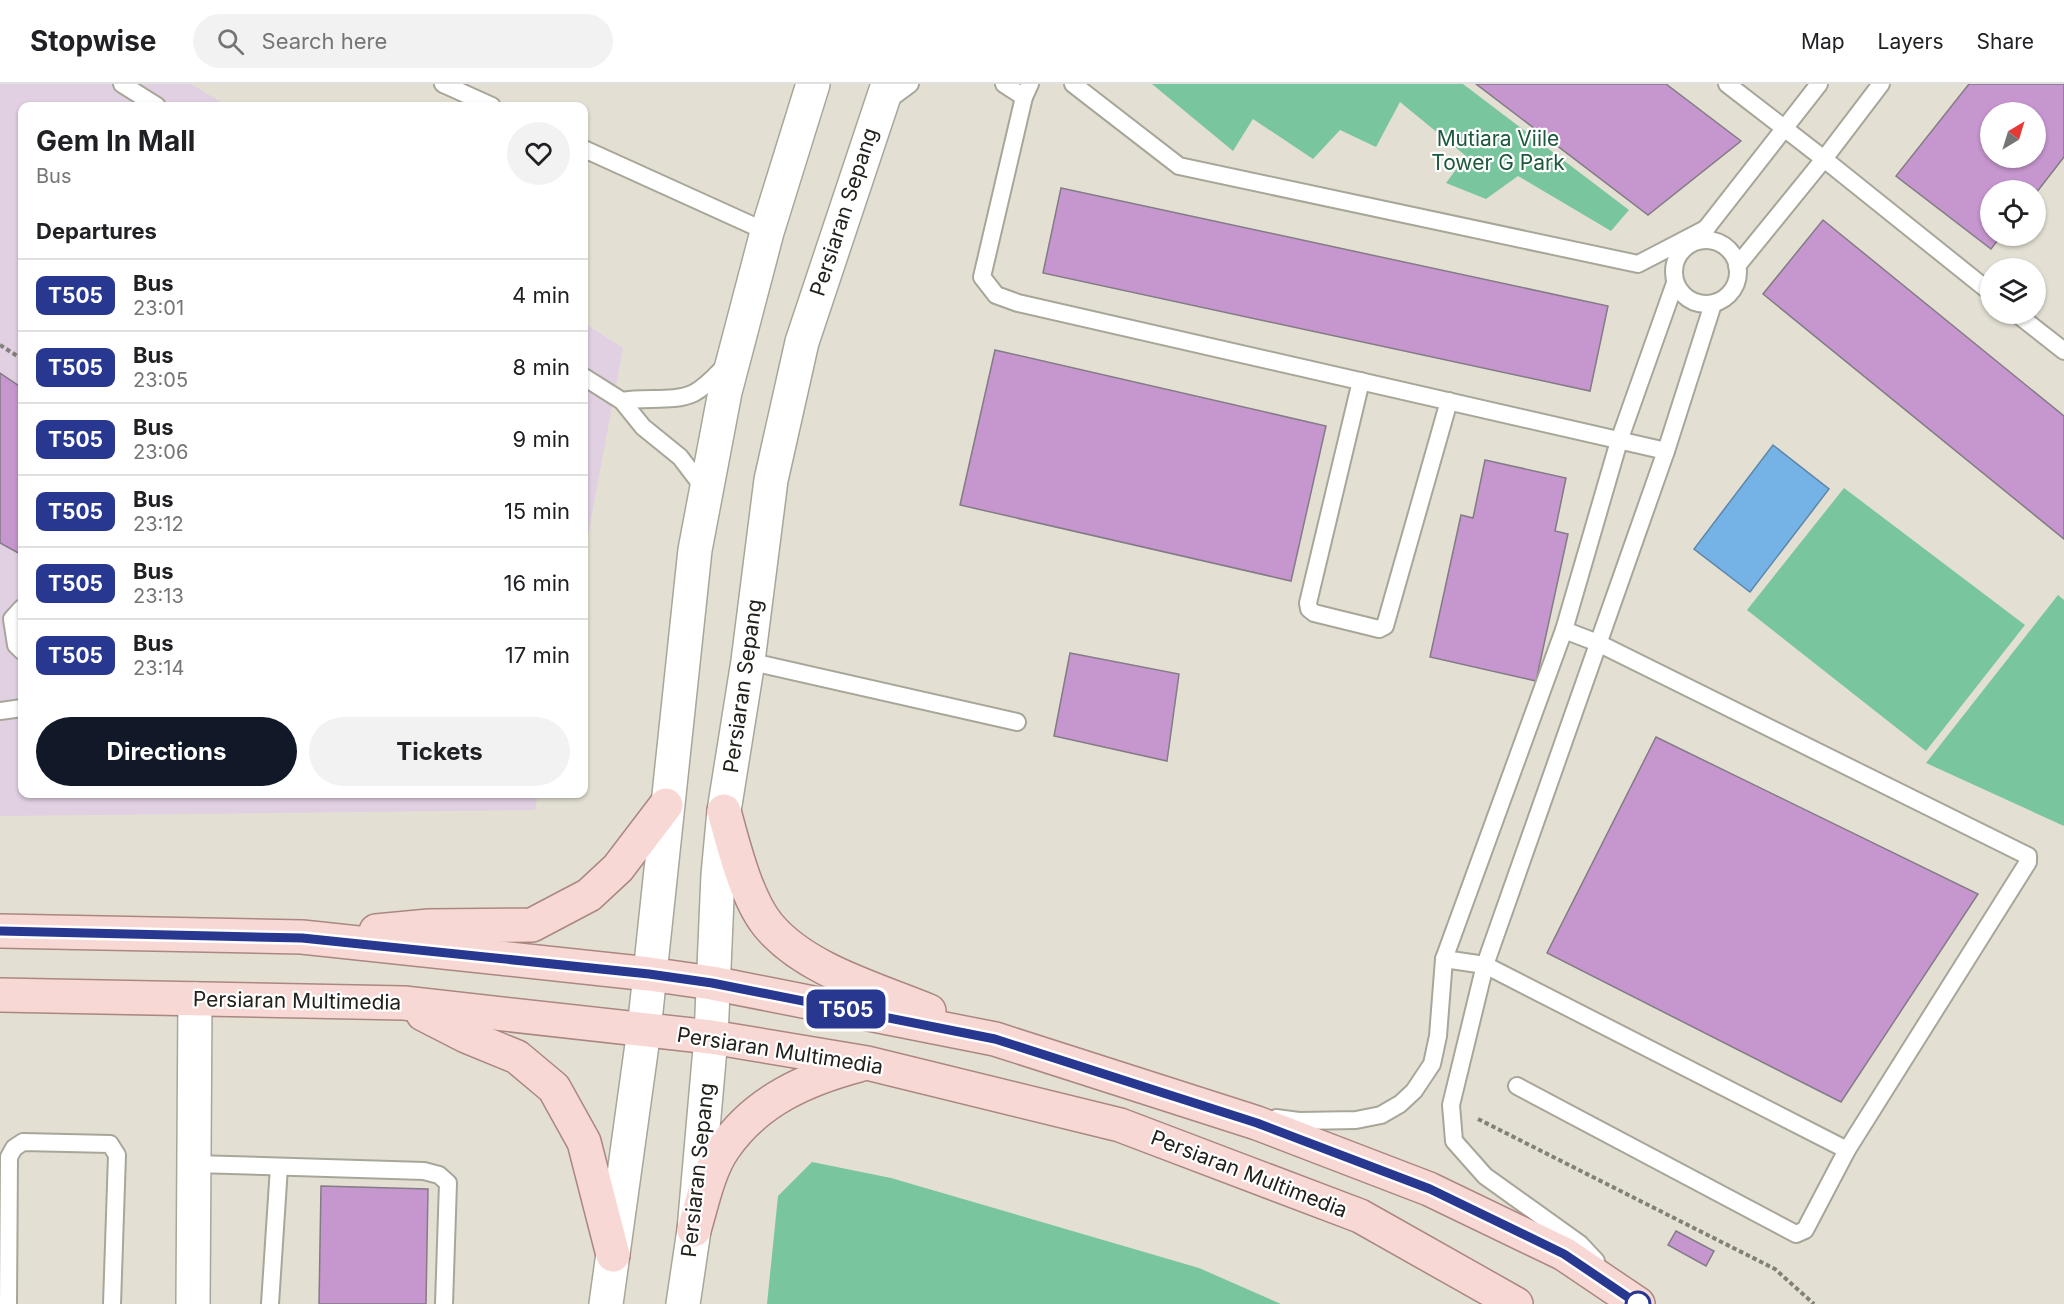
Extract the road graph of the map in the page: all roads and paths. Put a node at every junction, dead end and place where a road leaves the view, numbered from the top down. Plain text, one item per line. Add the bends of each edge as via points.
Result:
1 (122, 84) edge
2 (443, 84) edge
3 (813, 84) edge
4 (910, 84) edge
5 (1004, 84) edge
6 (1073, 84) edge
7 (1727, 84) edge
8 (1819, 84) edge
9 (1881, 84) edge
10 (1027, 91) edge
11 (883, 96) edge
12 (151, 102) edge
13 (483, 102) edge
14 (1784, 128) junction
15 (588, 151) edge
16 (1824, 159) junction
17 (767, 232) junction
18 (1702, 234) junction
19 (1737, 267) junction
20 (1675, 283) junction
21 (1980, 284) edge
22 (1713, 304) junction
23 (2030, 324) edge
24 (0, 345) edge
25 (2064, 351) edge
26 (18, 356) edge
27 (734, 358) junction
28 (588, 380) edge
29 (1361, 381) junction
30 (622, 401) junction
31 (1449, 401) junction
32 (1619, 441) junction
33 (1666, 451) junction
34 (706, 491) junction
35 (18, 612) edge
36 (1564, 630) junction
37 (1598, 643) junction
38 (18, 647) edge
39 (748, 661) junction
40 (18, 709) edge
41 (0, 711) edge
42 (1017, 722) dead end
43 (666, 805) junction
44 (724, 811) junction
45 (0, 931) edge
46 (302, 938) junction
47 (1444, 959) junction
48 (1485, 966) junction
49 (649, 974) junction
50 (712, 983) junction
51 (0, 995) edge
52 (195, 999) junction
53 (404, 1003) junction
54 (644, 1030) junction
55 (711, 1037) junction
56 (995, 1039) junction
57 (867, 1063) junction
58 (1517, 1086) dead end
59 (1181, 1098) junction
60 (1451, 1106) junction
61 (1847, 1150) junction
62 (195, 1164) junction
63 (279, 1167) junction
64 (694, 1230) junction
65 (613, 1255) junction
66 (1629, 1298) edge
67 (8, 1304) edge
68 (112, 1304) edge
69 (194, 1304) edge
70 (270, 1304) edge
71 (444, 1304) edge
72 (606, 1304) edge
73 (683, 1304) edge
74 (1516, 1304) edge
75 (1814, 1304) edge

1 - 12 lane
2 - 13 lane
3 - 17 street
4 - 11 lane
5 - 10 lane
6 - 18 lane via 1179,166 1638,264
7 - 14 lane
8 - 14 lane
9 - 16 lane
10 - 29 lane via 982,277 996,295
11 - 39 street, Persiaran Sepang via 802,342 771,480
14 - 16 lane
14 - 18 lane
15 - 17 lane
16 - 19 lane
16 - 21 lane
17 - 27 street
18 - 19 lane via 1723,245 1735,258
18 - 20 lane via 1676,257
19 - 22 lane via 1736,286
20 - 22 lane via 1693,302
20 - 32 lane
22 - 33 lane
23 - 25 lane
24 - 26 path
27 - 30 lane via 706,386 692,394
27 - 34 street
28 - 30 lane
29 - 31 lane
29 - 31 lane via 1308,603 1314,614 1379,628 1389,620
30 - 34 lane via 643,427 680,457
31 - 32 lane
32 - 33 lane
32 - 36 lane
33 - 37 lane
34 - 43 street via 695,550
35 - 38 lane via 12,619
36 - 37 lane
36 - 47 lane
37 - 48 lane
37 - 61 lane via 2028,856 2028,862
39 - 42 lane
39 - 44 street, Persiaran Sepang
40 - 41 lane
43 - 46 main road via 618,868 589,895 532,925 429,926
43 - 49 street
44 - 50 street, Persiaran Sepang
44 - 56 main road via 747,886 768,925 808,960
45 - 46 main road
46 - 49 main road
47 - 48 lane
47 - 59 lane via 1438,1036 1431,1064 1414,1090 1381,1115 1356,1120 1299,1121 1242,1113
48 - 60 lane
48 - 61 lane
49 - 50 main road
49 - 54 street
50 - 55 street, Persiaran Sepang
50 - 56 main road
51 - 52 main road, Persiaran Multimedia
52 - 53 main road, Persiaran Multimedia
52 - 62 street
53 - 54 main road, Persiaran Multimedia
53 - 65 main road via 459,1033 518,1057 554,1088 584,1142
54 - 55 main road, Persiaran Multimedia
54 - 65 street
55 - 57 main road, Persiaran Multimedia
55 - 64 street, Persiaran Sepang
56 - 59 main road
57 - 64 main road via 785,1092 749,1118 723,1149
57 - 74 main road, Persiaran Multimedia via 1120,1125 1360,1216
58 - 61 lane via 1796,1234 1804,1230
59 - 66 main road via 1430,1189 1564,1254
60 - 66 lane via 1454,1141 1485,1176 1580,1244
60 - 75 path via 1775,1269
62 - 63 lane
62 - 69 street
63 - 70 lane
63 - 71 lane via 424,1171 448,1182
64 - 73 street, Persiaran Sepang
65 - 72 street
67 - 68 lane via 9,1157 23,1143 110,1144 117,1155

